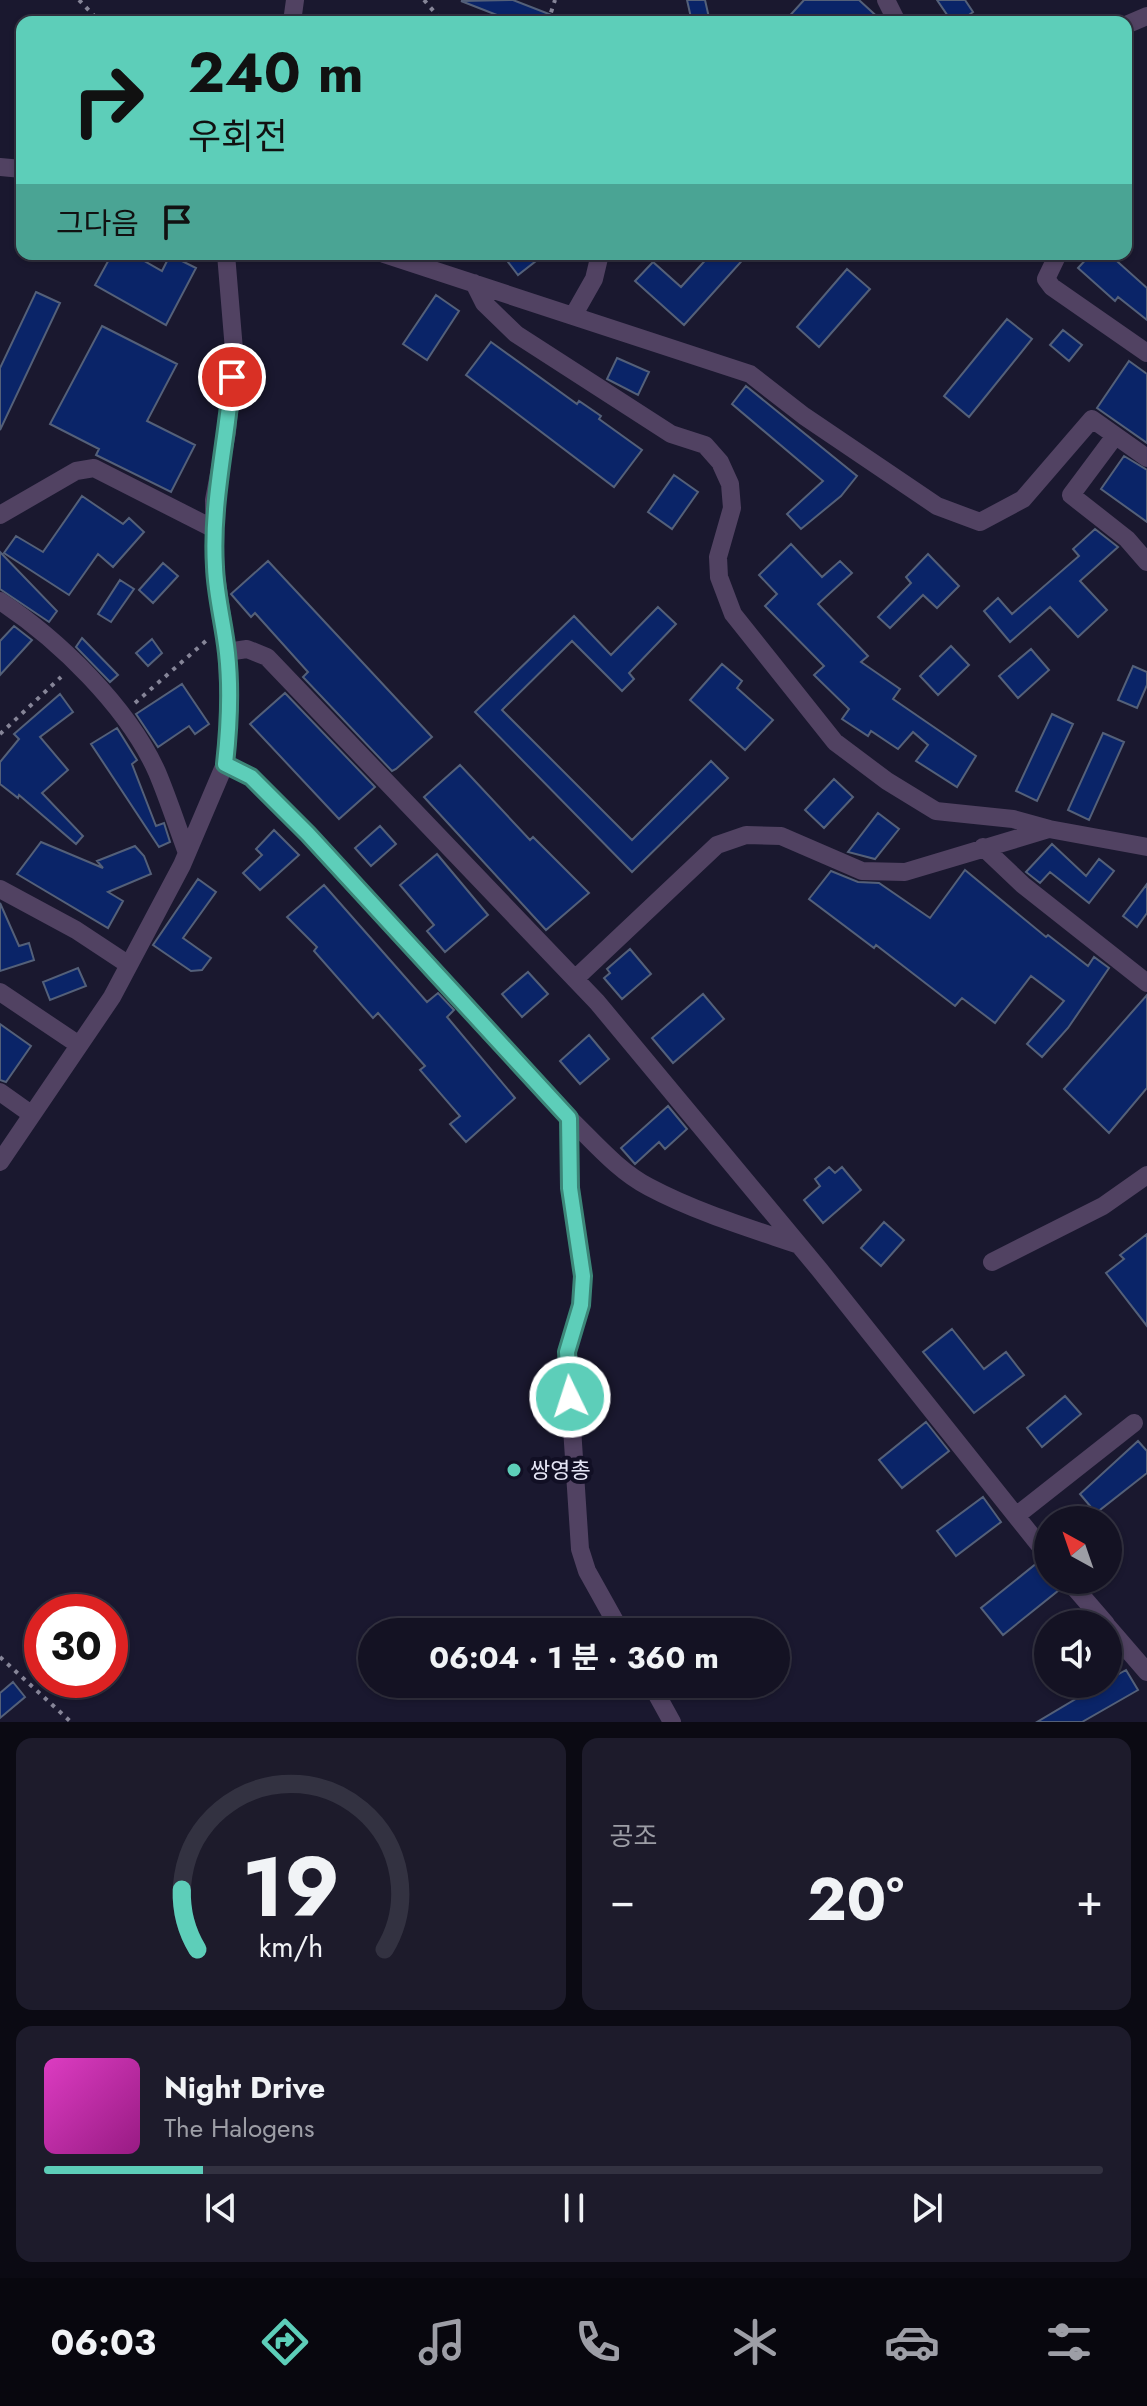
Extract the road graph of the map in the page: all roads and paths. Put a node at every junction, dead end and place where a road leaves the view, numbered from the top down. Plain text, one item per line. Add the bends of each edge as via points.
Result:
1 (79, 0) edge
2 (424, 0) edge
3 (94, 16) edge
4 (438, 16) edge
5 (226, 260) edge
6 (403, 260) edge
7 (599, 260) edge
8 (1055, 260) edge
9 (474, 283) junction
10 (573, 316) junction
11 (1147, 353) edge
12 (1115, 436) junction
13 (1147, 458) edge
14 (0, 515) edge
15 (214, 529) junction
16 (1147, 562) edge
17 (0, 601) edge
18 (221, 629) junction
19 (227, 652) junction
20 (75, 665) junction
21 (123, 716) junction
22 (0, 734) edge
23 (225, 764) junction
24 (1049, 829) junction
25 (983, 847) junction
26 (1147, 847) edge
27 (187, 853) junction
28 (0, 889) edge
29 (129, 965) junction
30 (576, 978) junction
31 (1147, 983) edge
32 (0, 992) edge
33 (79, 1045) junction
34 (0, 1092) edge
35 (31, 1114) junction
36 (569, 1118) junction
37 (0, 1162) edge
38 (1147, 1175) edge
39 (799, 1245) junction
40 (992, 1262) dead end
41 (1134, 1423) dead end
42 (1016, 1516) junction
43 (1034, 1538) edge
44 (1080, 1594) edge
45 (1094, 1610) edge
46 (613, 1618) edge
47 (1122, 1643) edge
48 (0, 1657) edge
49 (1147, 1672) edge
50 (659, 1698) edge
51 (71, 1722) edge
52 (672, 1722) edge

1 - 3 path
2 - 4 path
5 - 15 street via 234,350
6 - 9 street
7 - 10 street
8 - 11 street via 1046,279 1052,287
9 - 10 street
9 - 24 street via 484,303 516,334 671,434 705,445 720,462 730,484 732,508 718,557 719,577 733,614 835,742 936,811 1013,819
10 - 12 street via 750,374 937,506 980,522 1023,499 1092,419
12 - 13 street
12 - 16 street via 1071,495 1127,539
14 - 15 street via 76,471 94,468
15 - 18 street
17 - 20 street via 28,619
18 - 19 street
18 - 21 path via 153,684
19 - 23 street
19 - 30 street via 247,649 267,657
20 - 21 street
20 - 22 path
21 - 27 street via 156,770
23 - 27 street
23 - 36 street via 251,777 308,834
24 - 25 street
24 - 26 street
25 - 30 street via 905,872 862,871 781,836 746,835 717,845
25 - 31 street
27 - 29 street
28 - 29 street
29 - 33 street
30 - 39 street
32 - 33 street
33 - 35 street
34 - 35 street
35 - 37 street
36 - 39 street via 647,1186
36 - 46 street via 570,1188 583,1276 581,1305 567,1352 580,1549
38 - 40 street via 1103,1206
39 - 42 street
41 - 42 street
42 - 43 street
44 - 45 street
47 - 49 street
48 - 51 path
50 - 52 street

